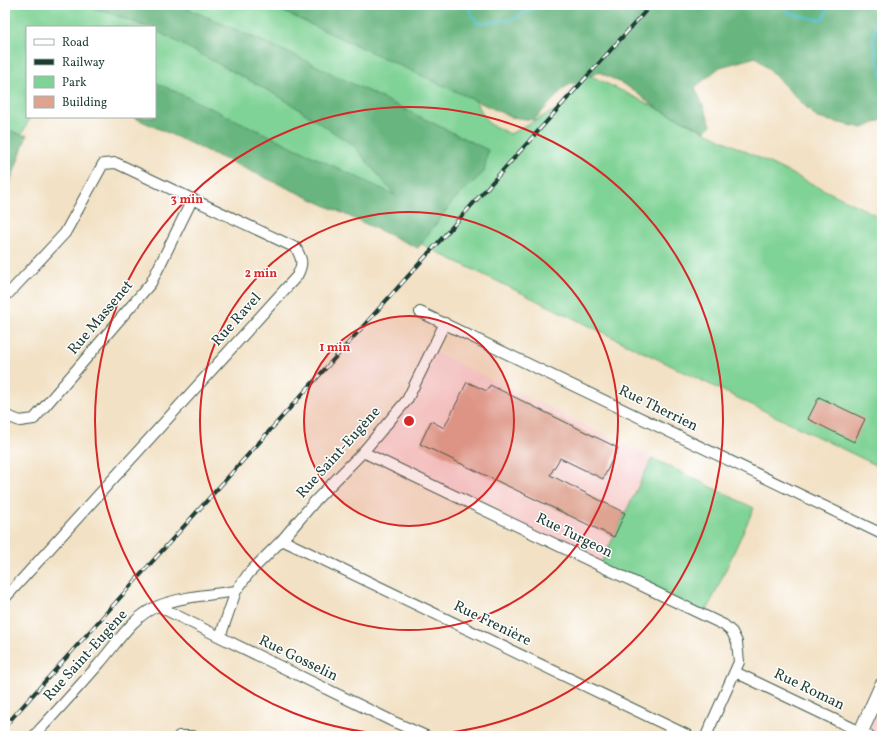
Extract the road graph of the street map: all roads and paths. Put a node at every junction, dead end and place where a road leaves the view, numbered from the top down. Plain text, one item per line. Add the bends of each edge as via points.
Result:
1 (192, 200) junction
2 (5, 294) edge
3 (420, 312) dead end
4 (445, 323) junction
5 (5, 415) edge
6 (363, 452) junction
7 (882, 534) edge
8 (282, 540) junction
9 (236, 591) junction
10 (5, 598) edge
11 (158, 606) junction
12 (220, 637) junction
13 (735, 672) junction
14 (882, 685) edge
15 (863, 735) edge
16 (34, 736) edge
17 (179, 736) edge
18 (193, 736) edge
19 (426, 736) edge
20 (688, 736) edge
21 (706, 736) edge

1 - 2 street, Rue Ravel via 116,163 103,164 65,233 9,293
1 - 5 street, Rue Massenet via 151,282 34,419 20,421
1 - 10 street, Rue Ravel via 296,248 302,265 297,276
3 - 4 street, Rue Therrien
4 - 6 street, Rue Saint-Eugène via 407,400
4 - 7 street, Rue Therrien
6 - 8 street, Rue Saint-Eugène via 316,500
6 - 13 street, Rue Turgeon via 724,624 737,642 739,662
8 - 9 street, Rue Saint-Eugène via 249,573
8 - 20 street, Rue Frenière
9 - 11 street, Rue Saint-Eugène via 182,599
9 - 12 street, Rue Saint-Eugène
11 - 12 street, Rue Gosselin
11 - 16 street, Rue Saint-Eugène via 144,613 133,623
12 - 19 street, Rue Gosselin
13 - 15 street, Rue Roman
13 - 21 street, Rue Turgeon
14 - 15 street
17 - 18 street

